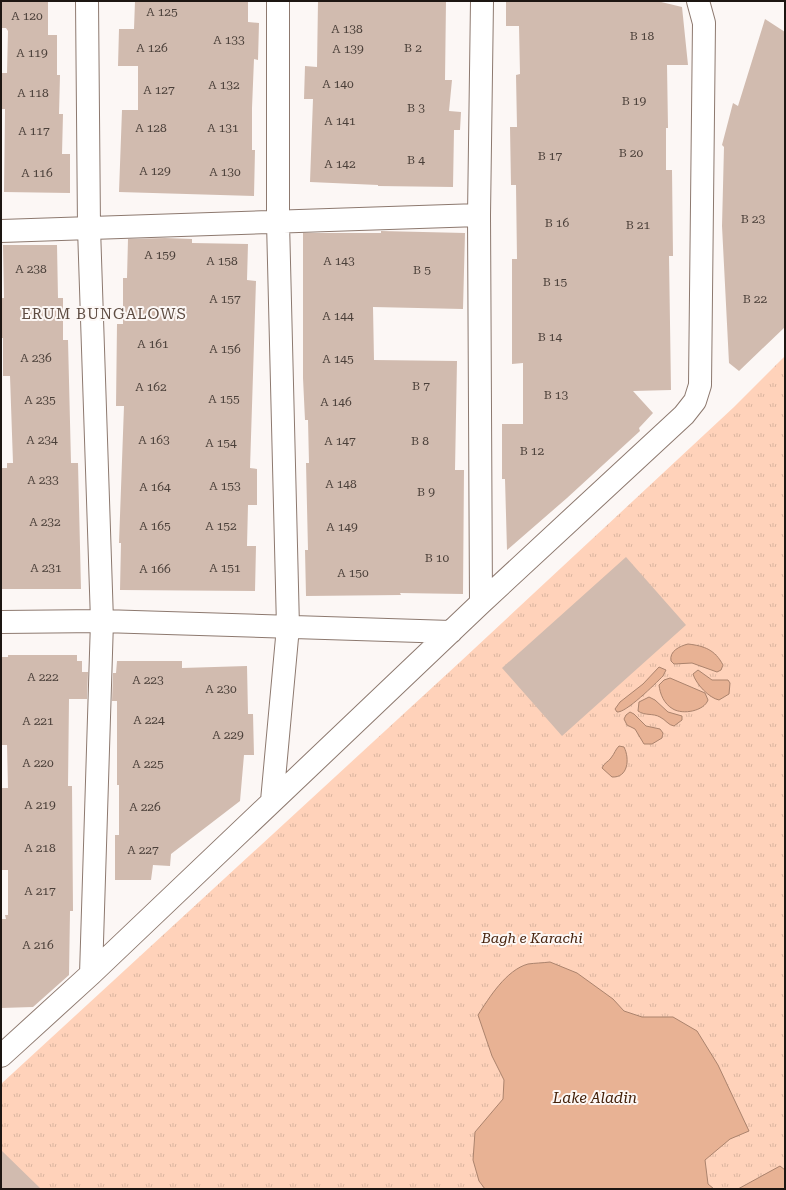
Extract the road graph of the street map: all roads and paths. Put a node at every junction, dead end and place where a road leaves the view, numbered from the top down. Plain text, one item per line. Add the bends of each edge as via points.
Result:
1 (87, 1) edge
2 (278, 1) edge
3 (482, 1) edge
4 (698, 1) edge
5 (479, 215) junction
6 (278, 222) junction
7 (89, 228) junction
8 (1, 231) edge
9 (481, 603) junction
10 (102, 621) junction
11 (1, 622) edge
12 (288, 627) junction
13 (451, 632) junction
14 (272, 801) junction
15 (91, 974) junction
16 (1, 1056) edge

1 - 7 street
2 - 6 street
3 - 5 street
4 - 9 street via 704,23 700,385 695,401 684,415
5 - 6 street
5 - 9 street
6 - 7 street
6 - 12 street
7 - 8 street
7 - 10 street
9 - 13 street
10 - 11 street
10 - 12 street
10 - 15 street
12 - 13 street
12 - 14 street
13 - 14 street
14 - 15 street
15 - 16 street

